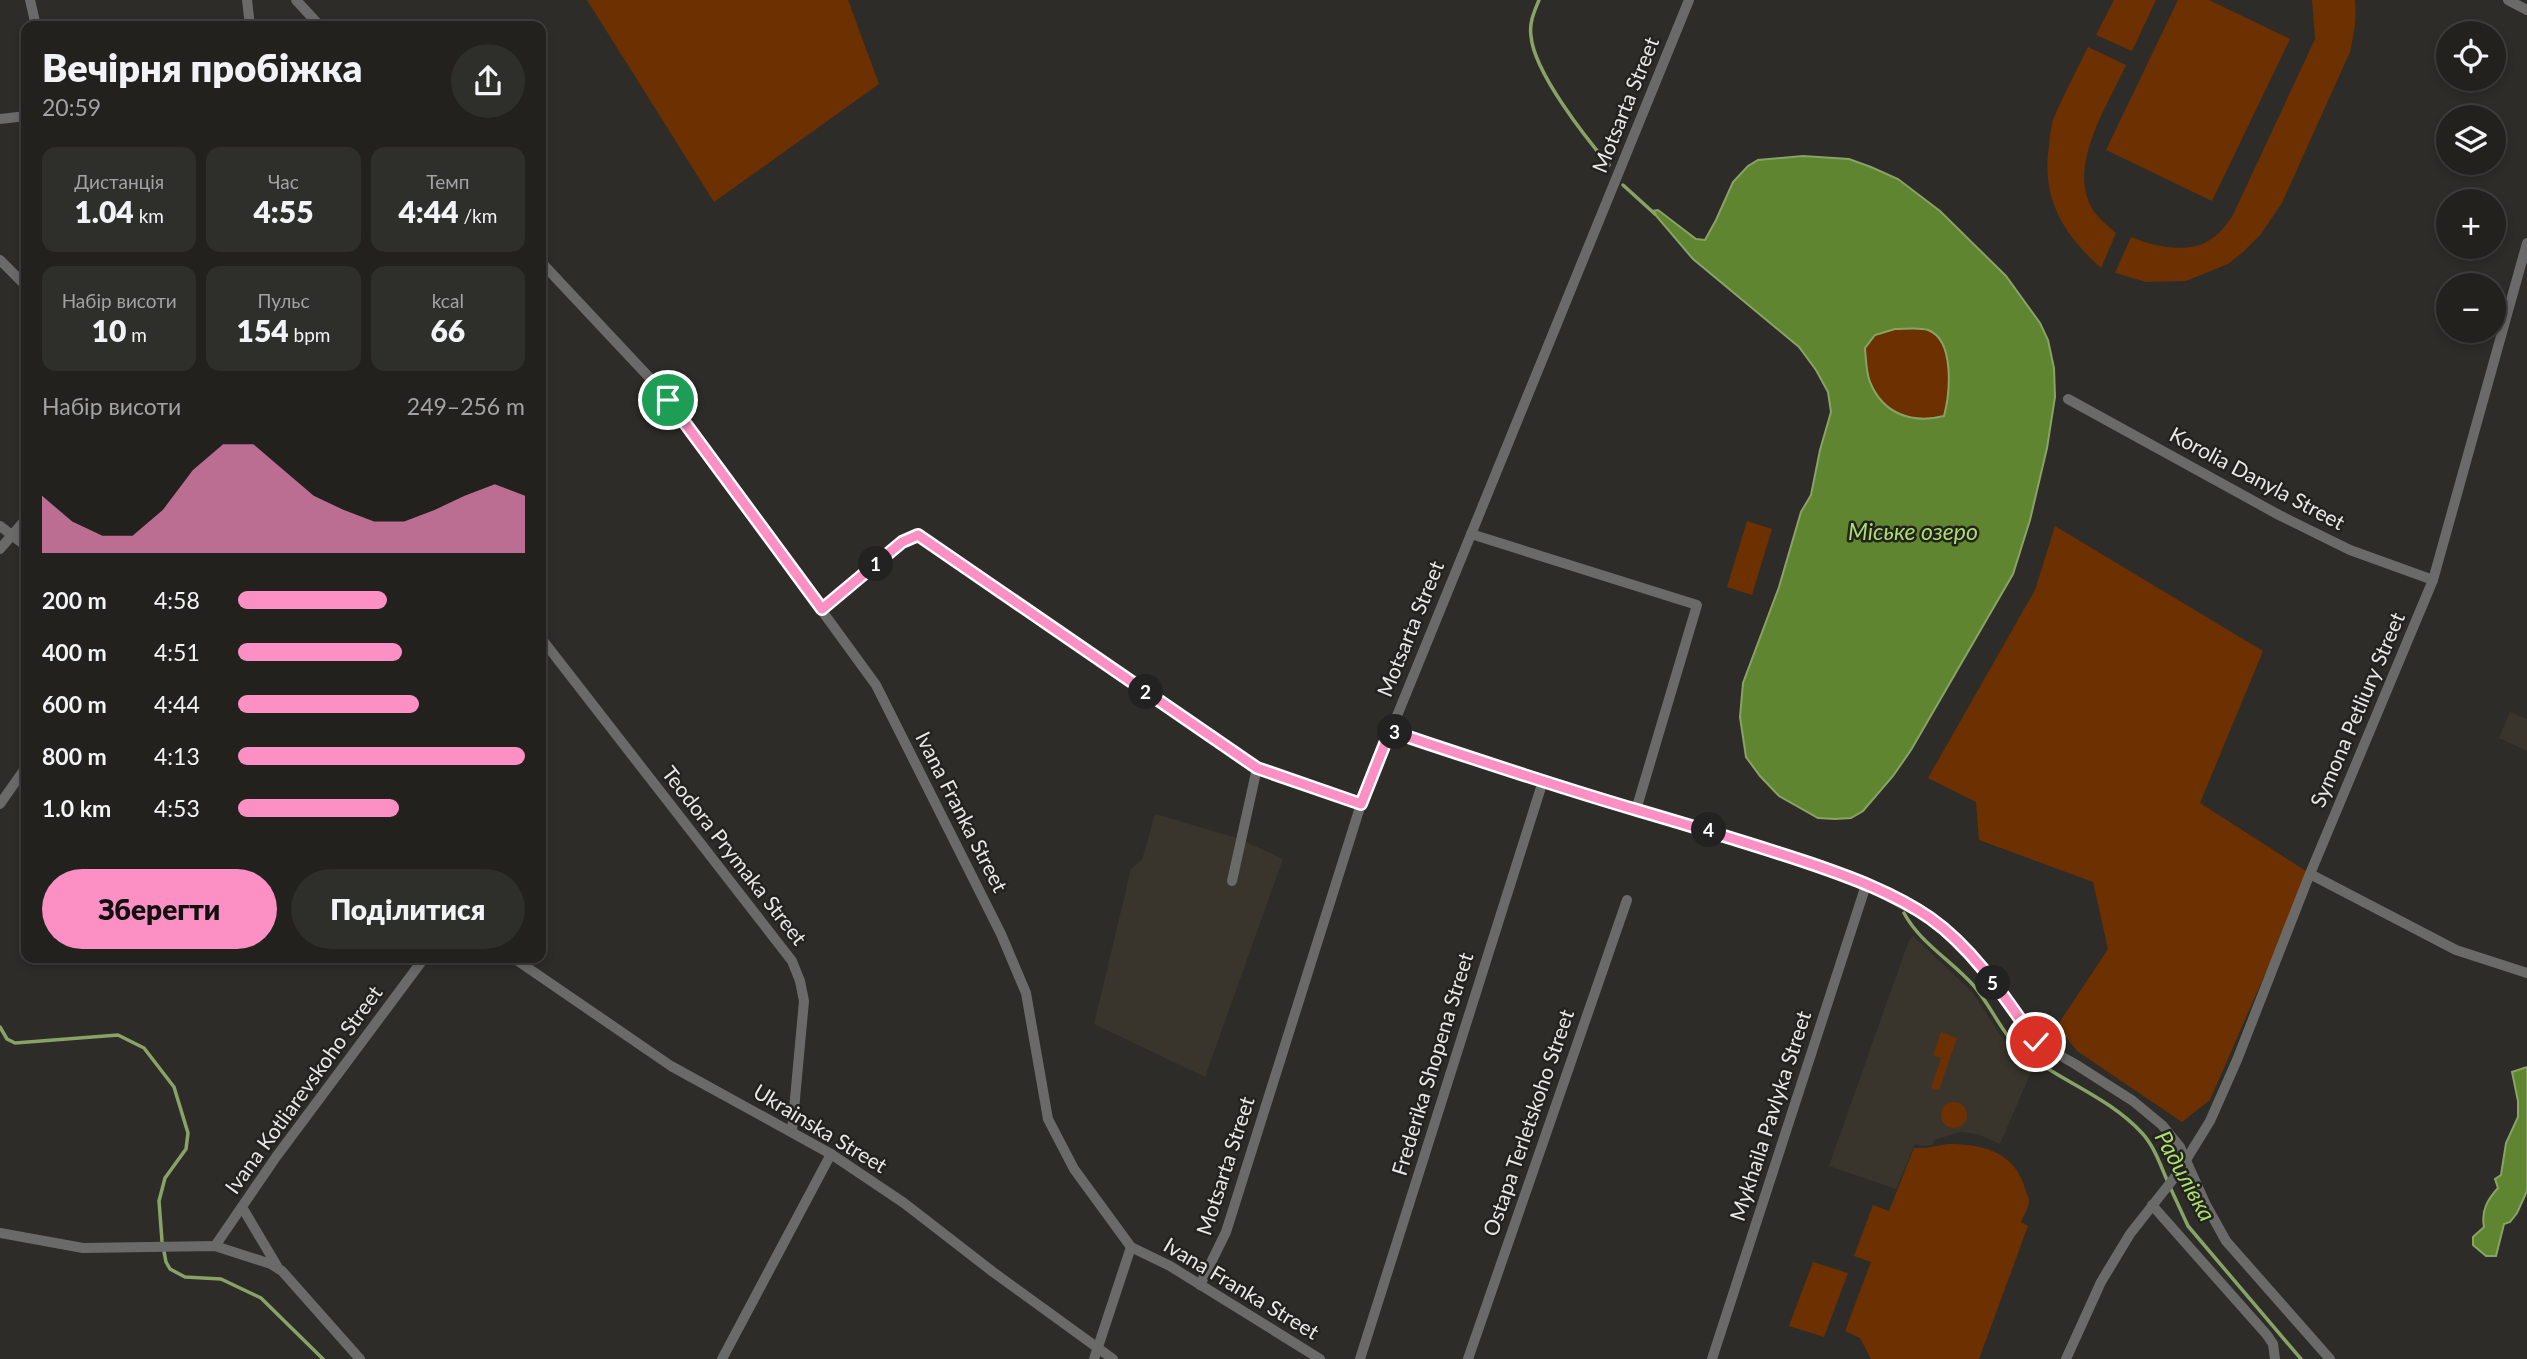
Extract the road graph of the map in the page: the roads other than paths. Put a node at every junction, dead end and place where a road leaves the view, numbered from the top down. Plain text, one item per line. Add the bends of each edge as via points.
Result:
1 (30, 0) edge
2 (247, 0) edge
3 (296, 0) edge
4 (1689, 0) edge
5 (2508, 0) edge
6 (2527, 10) edge
7 (35, 21) edge
8 (249, 21) edge
9 (315, 21) edge
10 (21, 117) edge
11 (0, 119) edge
12 (2527, 243) edge
13 (0, 260) edge
14 (546, 267) edge
15 (21, 281) edge
16 (2068, 399) dead end
17 (21, 525) edge
18 (0, 526) edge
19 (1471, 534) junction
20 (11, 536) junction
21 (21, 543) edge
22 (0, 549) edge
23 (2433, 580) junction
24 (822, 609) junction
25 (546, 644) edge
26 (1390, 731) junction
27 (1257, 768) junction
28 (21, 774) edge
29 (1543, 781) junction
30 (0, 804) edge
31 (1361, 804) junction
32 (1636, 810) junction
33 (2310, 874) junction
34 (1232, 881) dead end
35 (1866, 885) junction
36 (1626, 900) dead end
37 (421, 963) edge
38 (521, 963) edge
39 (2527, 973) edge
40 (792, 1131) junction
41 (831, 1154) junction
42 (2186, 1159) junction
43 (2152, 1205) junction
44 (242, 1207) junction
45 (0, 1233) edge
46 (215, 1246) junction
47 (1131, 1247) junction
48 (277, 1266) junction
49 (1200, 1285) junction
50 (1096, 1354) edge
51 (360, 1359) edge
52 (722, 1359) edge
53 (1113, 1359) edge
54 (1320, 1359) edge
55 (1360, 1359) edge
56 (1468, 1359) edge
57 (1712, 1359) edge
58 (2066, 1359) edge
59 (2275, 1359) edge
60 (2330, 1359) edge

1 - 7 street
2 - 8 street
3 - 9 street
4 - 19 street, Motsarta Street
5 - 6 street
10 - 11 street
12 - 23 street, Symona Petliury Street
13 - 15 street
14 - 24 street, Ivana Franka Street via 661,390
16 - 23 street, Korolia Danyla Street via 2279,515 2350,550
17 - 20 street
18 - 20 street
19 - 26 street, Motsarta Street
19 - 32 street via 1697,605
20 - 21 street
20 - 22 street
23 - 33 street, Symona Petliury Street
24 - 27 street via 902,542 918,535
24 - 47 street, Ivana Franka Street via 876,685 1001,934 1030,1006 1052,1128 1074,1169
25 - 40 street, Teodora Prymaka Street via 792,961 804,1001
26 - 29 street
26 - 31 street, Motsarta Street
27 - 31 street
27 - 34 street
28 - 30 street
29 - 32 street
29 - 55 street, Frederika Shopena Street
31 - 49 street, Motsarta Street via 1226,1232
32 - 35 street via 1734,838
33 - 39 street via 2456,950
33 - 42 street, Symona Petliury Street via 2210,1121
35 - 42 street via 1920,911 1945,931 1981,968 2036,1042 2152,1115 2174,1137
35 - 57 street, Mykhaila Pavlyka Street
36 - 56 street, Ostapa Terletskoho Street
37 - 44 street, Ivana Kotliarevskoho Street
38 - 40 street, Ukrainska Street via 671,1066
40 - 41 street, Ukrainska Street
41 - 50 street, Ukrainska Street via 904,1203
41 - 52 street
42 - 43 street, Symona Petliury Street
42 - 60 street via 2226,1241
43 - 58 street via 2101,1282
43 - 59 street via 2267,1335
44 - 46 street, Ivana Kotliarevskoho Street
44 - 48 street
45 - 46 street via 83,1248
46 - 48 street
47 - 49 street, Ivana Franka Street
47 - 50 street
48 - 51 street
49 - 54 street, Ivana Franka Street
50 - 53 street, Ukrainska Street

